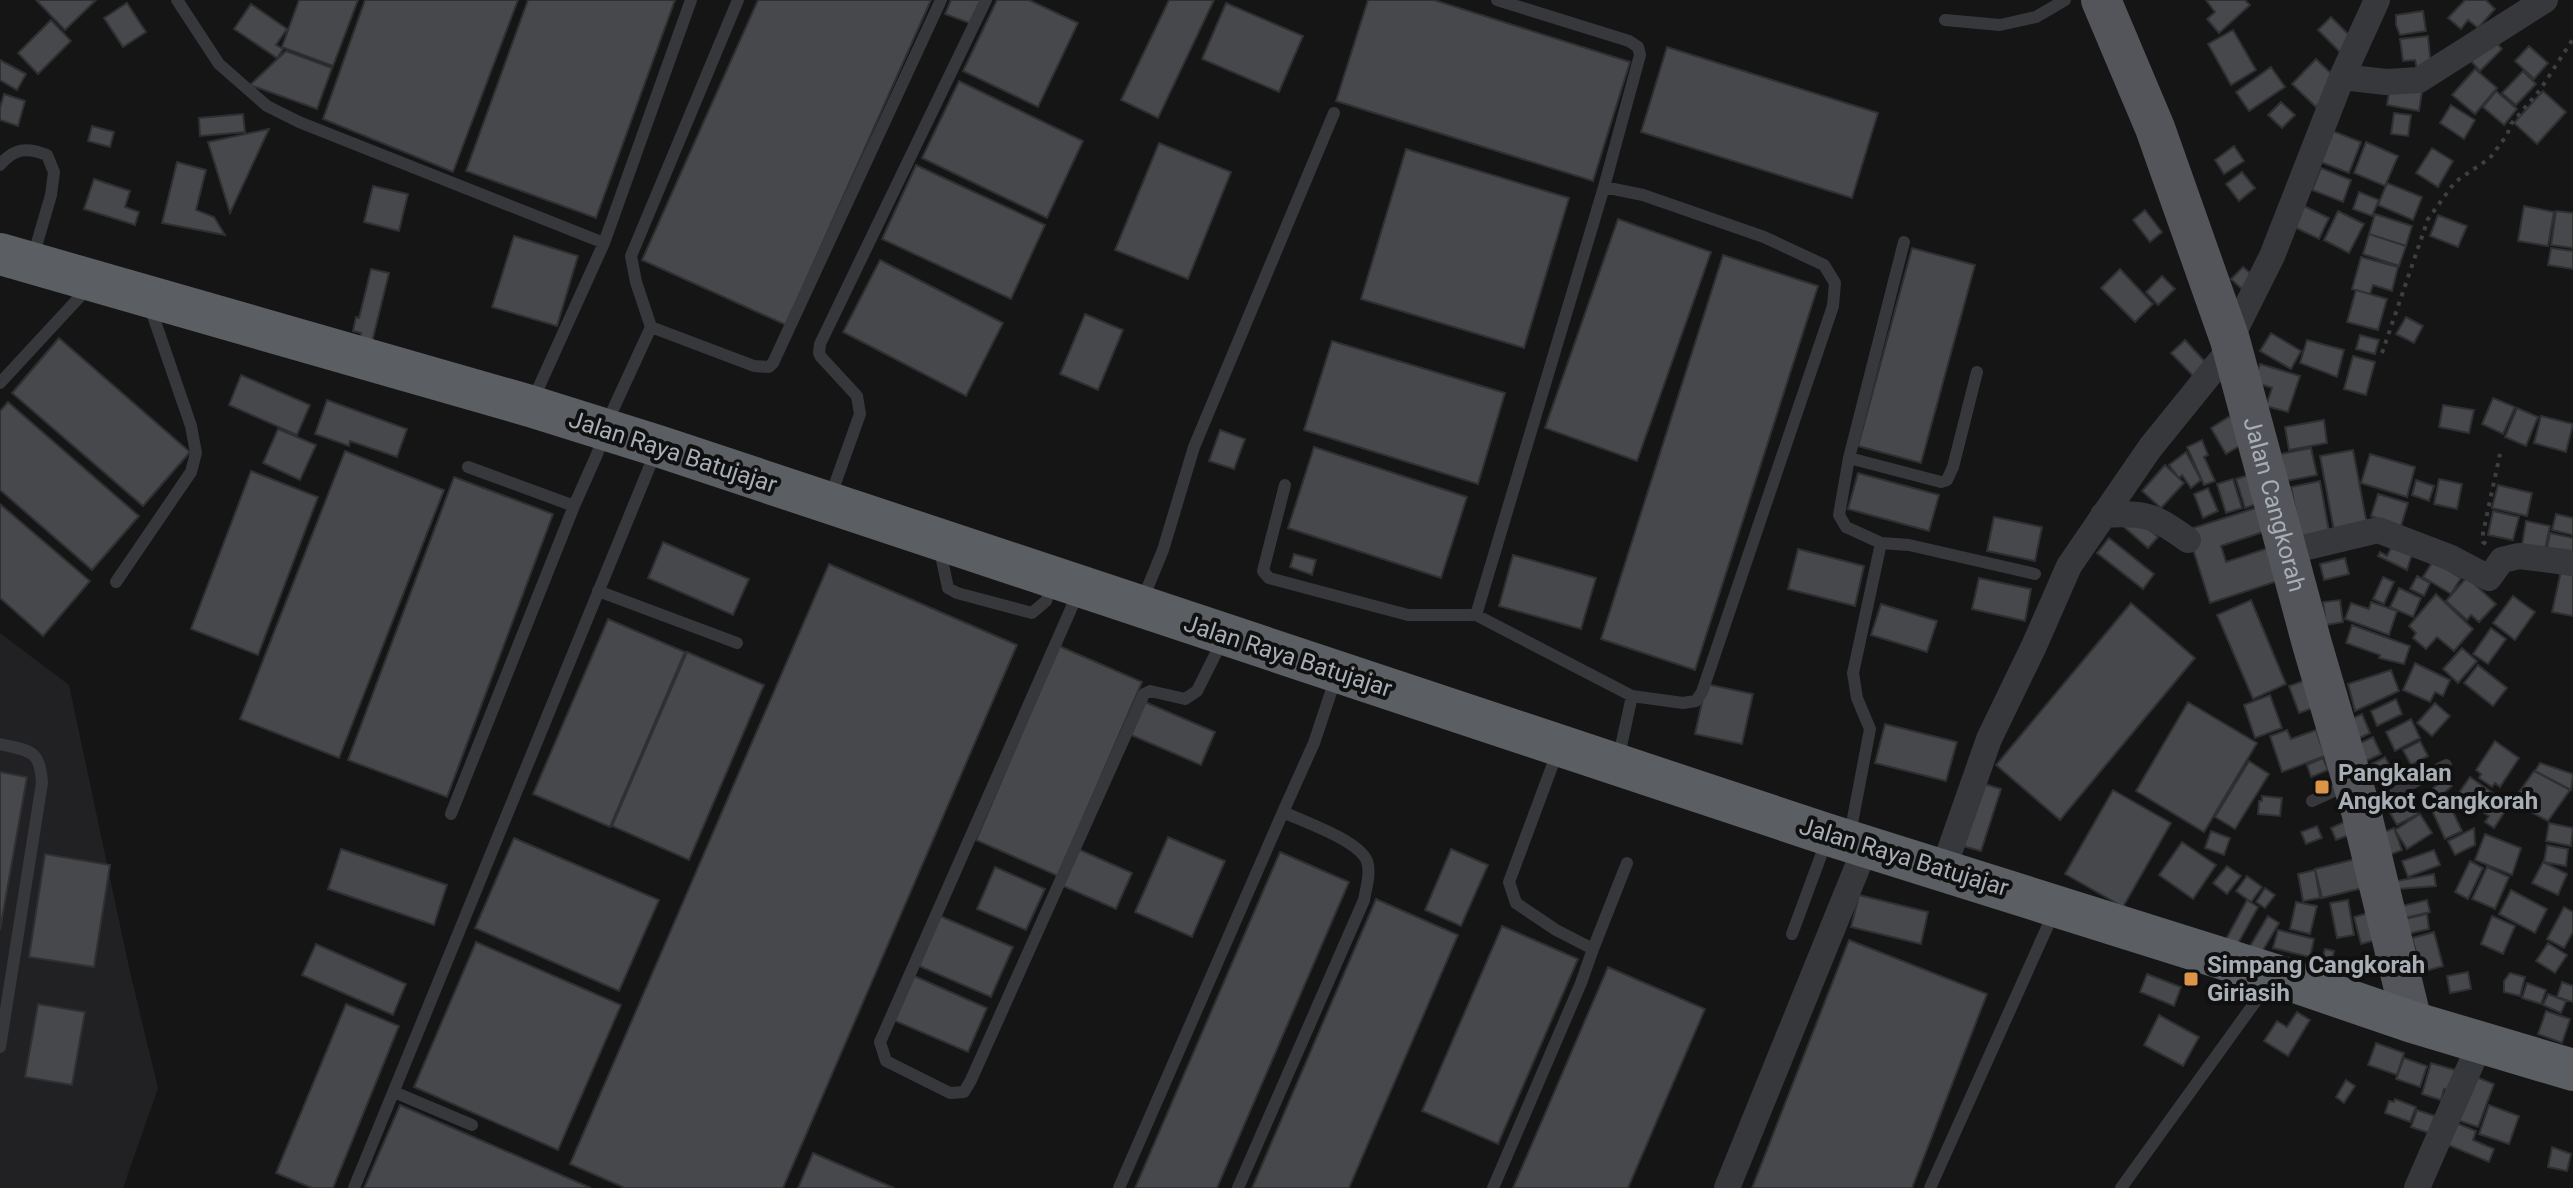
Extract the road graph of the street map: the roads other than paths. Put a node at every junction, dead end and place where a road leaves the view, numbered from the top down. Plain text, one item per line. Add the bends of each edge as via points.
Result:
1 (177, 0) edge
2 (691, 0) edge
3 (738, 0) edge
4 (941, 0) edge
5 (986, 0) edge
6 (1497, 0) edge
7 (2065, 0) edge
8 (2101, 0) edge
9 (2377, 0) edge
10 (2545, 0) edge
11 (1945, 20) dead end
12 (2342, 77) junction
13 (1334, 113) dead end
14 (0, 165) edge
15 (1604, 187) junction
16 (1904, 242) dead end
17 (604, 243) junction
18 (16, 259) edge
19 (95, 281) junction
20 (147, 297) junction
21 (651, 327) junction
22 (2230, 340) junction
23 (1977, 372) dead end
24 (0, 383) edge
25 (530, 406) junction
26 (604, 429) junction
27 (658, 446) junction
28 (1849, 458) junction
29 (468, 467) dead end
30 (1285, 485) dead end
31 (829, 502) junction
32 (574, 506) junction
33 (2103, 515) junction
34 (2188, 540) dead end
35 (1881, 543) junction
36 (2286, 552) junction
37 (2573, 563) edge
38 (2035, 574) dead end
39 (116, 582) dead end
40 (1067, 583) junction
41 (598, 591) junction
42 (1140, 608) junction
43 (1476, 615) junction
44 (1225, 634) junction
45 (737, 643) dead end
46 (1338, 673) junction
47 (1632, 696) junction
48 (0, 744) edge
49 (1559, 745) junction
50 (1617, 764) junction
51 (2446, 765) dead end
52 (2357, 796) junction
53 (2312, 801) dead end
54 (1283, 812) junction
55 (451, 814) dead end
56 (1848, 841) junction
57 (1627, 863) dead end
58 (1943, 870) junction
59 (2057, 905) junction
60 (1792, 934) dead end
61 (1593, 949) junction
62 (2275, 975) junction
63 (2412, 1022) junction
64 (2481, 1041) junction
65 (0, 1047) edge
66 (2573, 1070) edge
67 (394, 1092) junction
68 (472, 1125) dead end
69 (354, 1188) edge
70 (1119, 1188) edge
71 (1238, 1188) edge
72 (1493, 1188) edge
73 (1727, 1188) edge
74 (1930, 1188) edge
75 (2121, 1188) edge
76 (2417, 1188) edge

1 - 17 lane via 219,64 267,106
2 - 17 lane
3 - 21 lane via 631,256
4 - 21 lane via 773,363 754,366
5 - 31 lane via 820,344 821,357 857,396 860,414
6 - 15 lane via 1638,47
7 - 11 lane via 2036,17 2000,25
8 - 22 main road, Jalan Cangkorah via 2155,128
9 - 12 street
10 - 12 street via 2419,80
12 - 22 street via 2272,256
13 - 42 lane via 1194,447
14 - 18 lane via 13,151 31,148 47,155 54,172 51,195
15 - 43 lane
15 - 47 lane via 1764,237 1824,265 1835,283 1833,306 1702,692 1696,701 1683,703
16 - 28 lane
17 - 25 lane
18 - 19 highway, Jalan Raya Batujajar
19 - 20 highway, Jalan Raya Batujajar
19 - 24 lane
20 - 25 highway, Jalan Raya Batujajar
20 - 39 lane via 196,453 191,472
21 - 26 lane
22 - 33 street via 2221,363
22 - 36 main road, Jalan Cangkorah
23 - 28 lane via 1947,480
25 - 26 highway, Jalan Raya Batujajar
26 - 27 highway, Jalan Raya Batujajar
26 - 32 lane
27 - 31 highway, Jalan Raya Batujajar
27 - 41 lane
28 - 35 lane via 1839,515 1846,527
29 - 32 lane
30 - 43 lane via 1263,571 1269,578 1408,615
31 - 40 highway, Jalan Raya Batujajar
32 - 55 lane
33 - 34 street via 2135,512 2165,523
33 - 58 street via 2069,566 1989,739
35 - 38 lane
35 - 56 lane via 1853,673 1870,729
36 - 37 street via 2378,530 2489,578 2502,560 2519,556
36 - 52 main road, Jalan Cangkorah
40 - 42 highway, Jalan Raya Batujajar
40 - 44 lane via 880,1042 886,1061 950,1093 964,1092 971,1080 1144,694 1185,699 1197,691
41 - 45 lane
41 - 67 lane
42 - 44 highway, Jalan Raya Batujajar
43 - 47 lane
44 - 46 highway, Jalan Raya Batujajar
46 - 49 highway, Jalan Raya Batujajar
46 - 54 lane
47 - 50 lane
48 - 65 lane via 36,756 42,783
49 - 50 highway, Jalan Raya Batujajar
49 - 61 lane via 1509,882 1516,903
50 - 56 highway, Jalan Raya Batujajar
51 - 52 lane
52 - 53 lane
52 - 63 main road, Jalan Cangkorah
54 - 70 lane
54 - 71 lane via 1345,841 1360,852 1369,875 1364,900
56 - 58 highway, Jalan Raya Batujajar
56 - 60 lane
56 - 73 street
57 - 61 lane
58 - 59 highway, Jalan Raya Batujajar
59 - 62 highway, Jalan Raya Batujajar
59 - 74 lane
61 - 72 lane
62 - 63 highway, Jalan Raya Batujajar
62 - 75 lane
63 - 64 highway, Jalan Raya Batujajar
64 - 66 highway, Jalan Raya Batujajar
64 - 76 street
67 - 68 lane
67 - 69 lane

